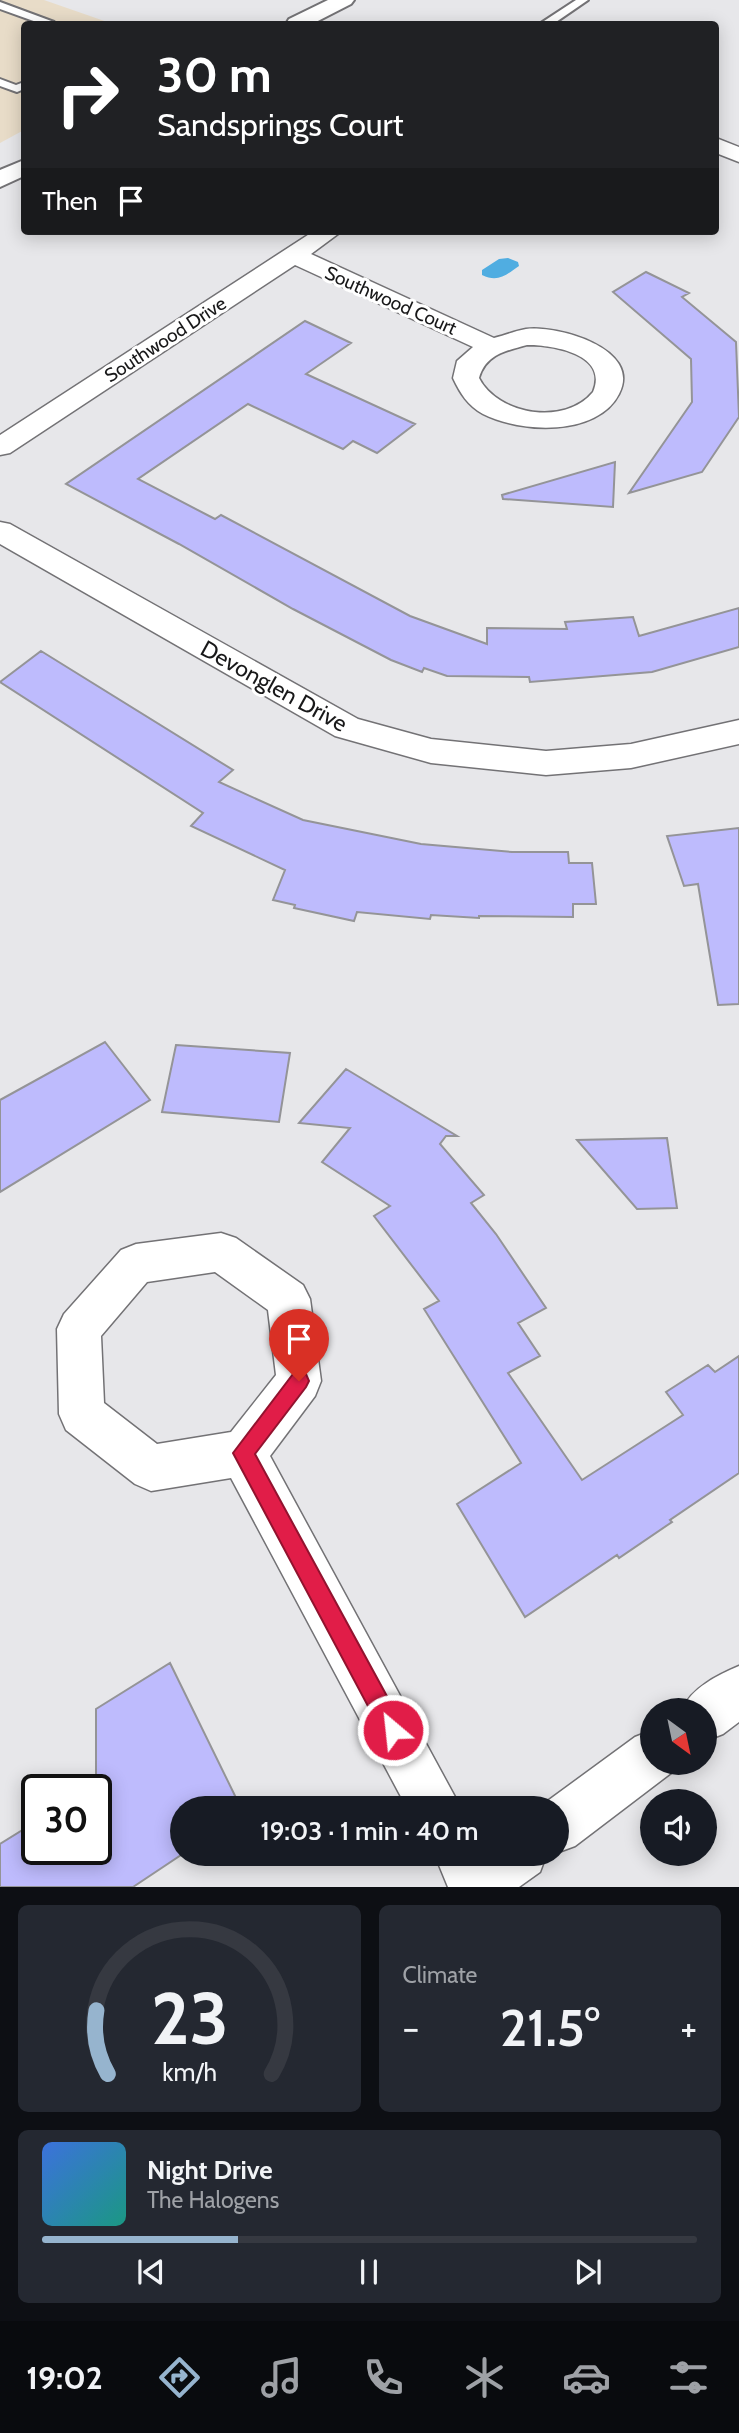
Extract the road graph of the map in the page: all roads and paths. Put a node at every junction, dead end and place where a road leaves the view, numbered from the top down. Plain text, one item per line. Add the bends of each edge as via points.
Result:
1 (344, 0) edge
2 (583, 0) edge
3 (0, 5) edge
4 (42, 21) edge
5 (303, 21) edge
6 (549, 21) edge
7 (0, 82) edge
8 (21, 87) edge
9 (719, 146) edge
10 (739, 155) edge
11 (21, 169) edge
12 (0, 180) edge
13 (324, 235) edge
14 (293, 255) junction
15 (489, 345) junction
16 (0, 447) edge
17 (0, 531) edge
18 (739, 732) edge
19 (243, 1453) junction
20 (739, 1692) edge
21 (718, 1707) edge
22 (640, 1765) edge
23 (429, 1796) edge
24 (569, 1817) edge
25 (491, 1866) edge
26 (471, 1875) edge

1 - 5 main road
2 - 6 lane
3 - 4 lane
7 - 8 lane
9 - 10 street
11 - 12 main road
13 - 14 street, Southwood Drive
14 - 15 street, Southwood Court
14 - 16 street, Southwood Drive
15 - 15 street, Southwood Court via 472,359 466,372 468,386 478,400 495,411 542,421 566,418 602,401 610,388 603,362 570,342 526,337
17 - 18 street, Devonglen Drive via 347,728 431,751 546,763 631,756
19 - 19 street via 151,1468 82,1414 79,1329 136,1264 221,1252 288,1299 299,1381
19 - 23 street
20 - 21 street
22 - 24 street
25 - 26 street

